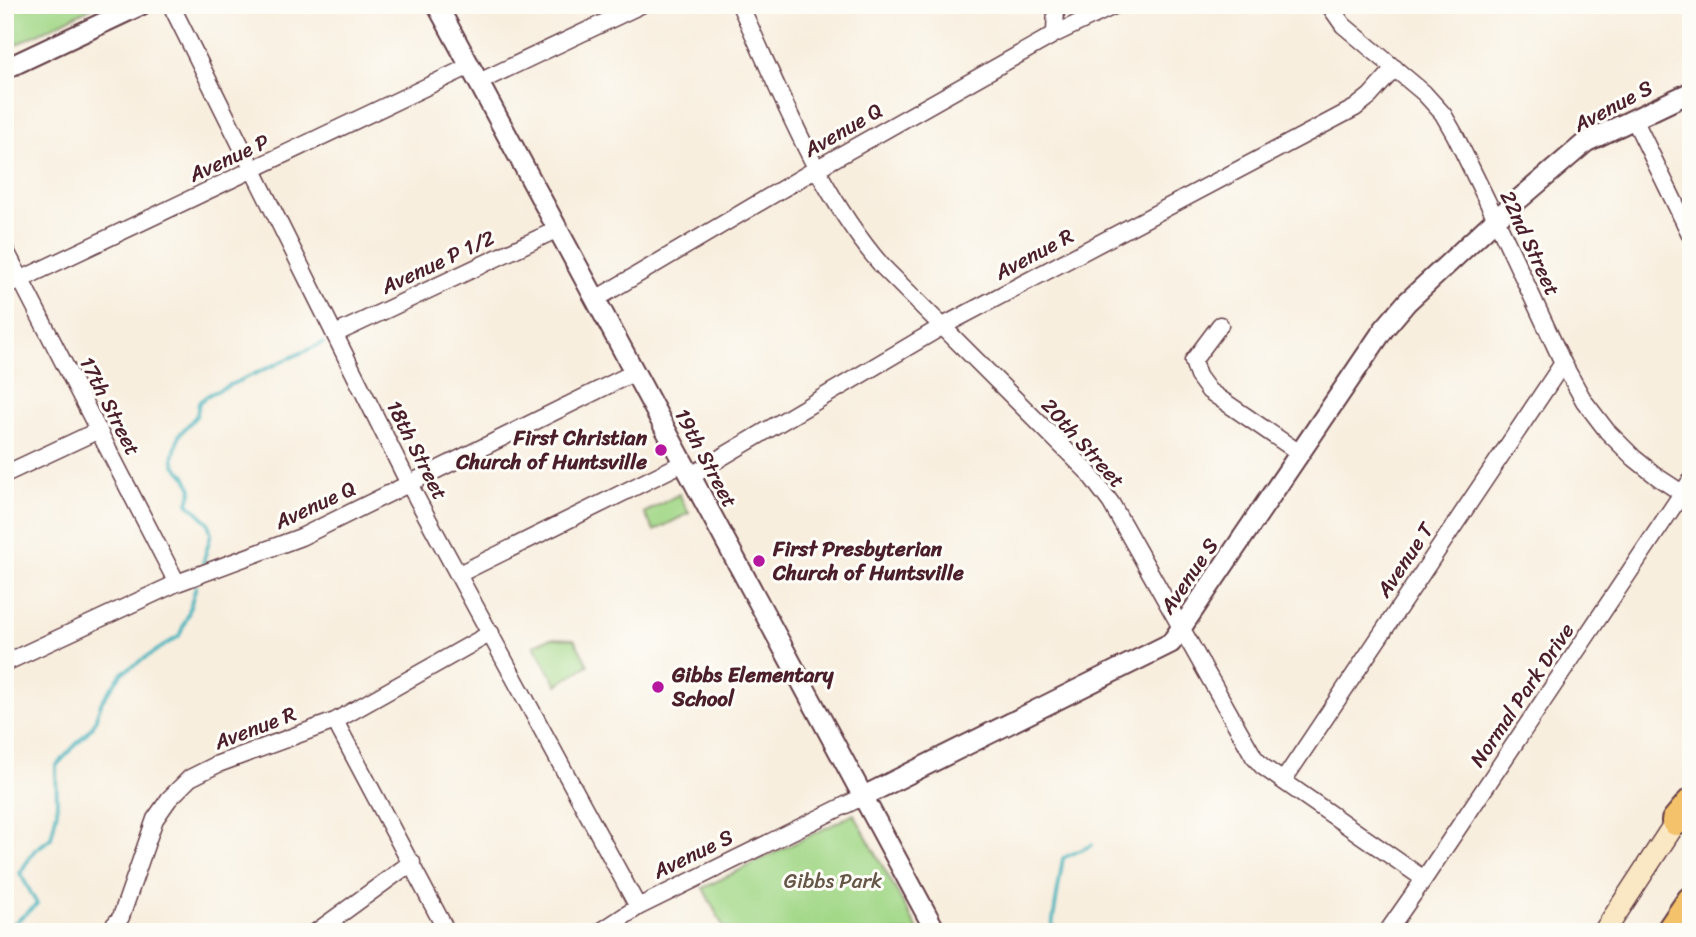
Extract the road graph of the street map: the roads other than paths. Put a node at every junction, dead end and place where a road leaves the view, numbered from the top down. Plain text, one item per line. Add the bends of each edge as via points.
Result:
1 (141, 5) edge
2 (171, 5) edge
3 (437, 5) edge
4 (641, 5) edge
5 (740, 5) edge
6 (1056, 5) edge
7 (1116, 5) edge
8 (1329, 5) edge
9 (1055, 34) junction
10 (1395, 68) junction
11 (5, 69) edge
12 (475, 74) junction
13 (1691, 92) edge
14 (1634, 119) junction
15 (816, 169) junction
16 (253, 170) junction
17 (1496, 219) junction
18 (558, 229) junction
19 (1691, 236) edge
20 (5, 248) edge
21 (21, 279) junction
22 (5, 287) edge
23 (596, 299) junction
24 (1220, 325) dead end
25 (943, 326) junction
26 (335, 334) junction
27 (1563, 363) junction
28 (635, 372) junction
29 (99, 430) junction
30 (1301, 454) junction
31 (686, 470) junction
32 (5, 474) edge
33 (409, 484) junction
34 (1688, 491) edge
35 (459, 574) junction
36 (177, 583) junction
37 (1181, 629) junction
38 (491, 633) junction
39 (5, 663) edge
40 (335, 721) junction
41 (1283, 781) junction
42 (862, 797) junction
43 (1686, 808) edge
44 (412, 862) junction
45 (1424, 879) junction
46 (1691, 901) edge
47 (638, 906) junction
48 (108, 932) edge
49 (316, 932) edge
50 (447, 932) edge
51 (600, 932) edge
52 (936, 932) edge
53 (1387, 932) edge
54 (1604, 932) edge
55 (1670, 932) edge

1 - 11 street
2 - 16 street, 18th Street
3 - 12 street, 19th Street
4 - 12 street, Avenue P
5 - 15 street, 20th Street
6 - 9 street
7 - 9 street, Avenue Q
8 - 10 street, 22nd Street via 1343,25
9 - 15 street, Avenue Q
10 - 17 street, 22nd Street via 1443,114
10 - 25 street, Avenue R via 1355,108
12 - 16 street, Avenue P
12 - 18 street, 19th Street
13 - 14 street, Avenue S
14 - 17 street, Avenue S via 1586,142
14 - 19 street
15 - 23 street, Avenue Q
15 - 25 street, 20th Street via 865,246
16 - 21 street, Avenue P
16 - 26 street, 18th Street
17 - 27 street, 22nd Street
17 - 30 street, Avenue S via 1391,320
18 - 23 street, 19th Street
18 - 26 street, Avenue P 1/2
20 - 21 street, 17th Street
21 - 22 street, Avenue P
21 - 29 street, 17th Street
23 - 28 street, 19th Street
24 - 30 street via 1193,361 1198,376 1209,391
25 - 31 street, Avenue R
25 - 37 street, 20th Street via 1087,471 1111,503
26 - 33 street, 18th Street
27 - 34 street, 22nd Street via 1607,431 1659,478
27 - 41 street, Avenue T
28 - 31 street, 19th Street
28 - 33 street, Avenue Q
29 - 32 street
29 - 36 street, 17th Street
30 - 37 street, Avenue S
31 - 35 street, Avenue R
31 - 42 street, 19th Street
33 - 35 street, 18th Street
33 - 36 street, Avenue Q via 301,537
34 - 45 street, Normal Park Drive
35 - 38 street, 18th Street
36 - 39 street, Avenue Q
37 - 41 street, 20th Street via 1254,757
37 - 42 street, Avenue S via 1171,643
38 - 40 street, Avenue R
38 - 47 street, 18th Street
40 - 44 street
40 - 48 street, Avenue R via 190,778 155,819 121,917
41 - 45 street, 20th Street
42 - 47 street, Avenue S
42 - 52 street, 19th Street
43 - 54 main road
44 - 49 street
44 - 50 street
45 - 53 street, Normal Park Drive
46 - 55 highway
47 - 51 street, Avenue S

